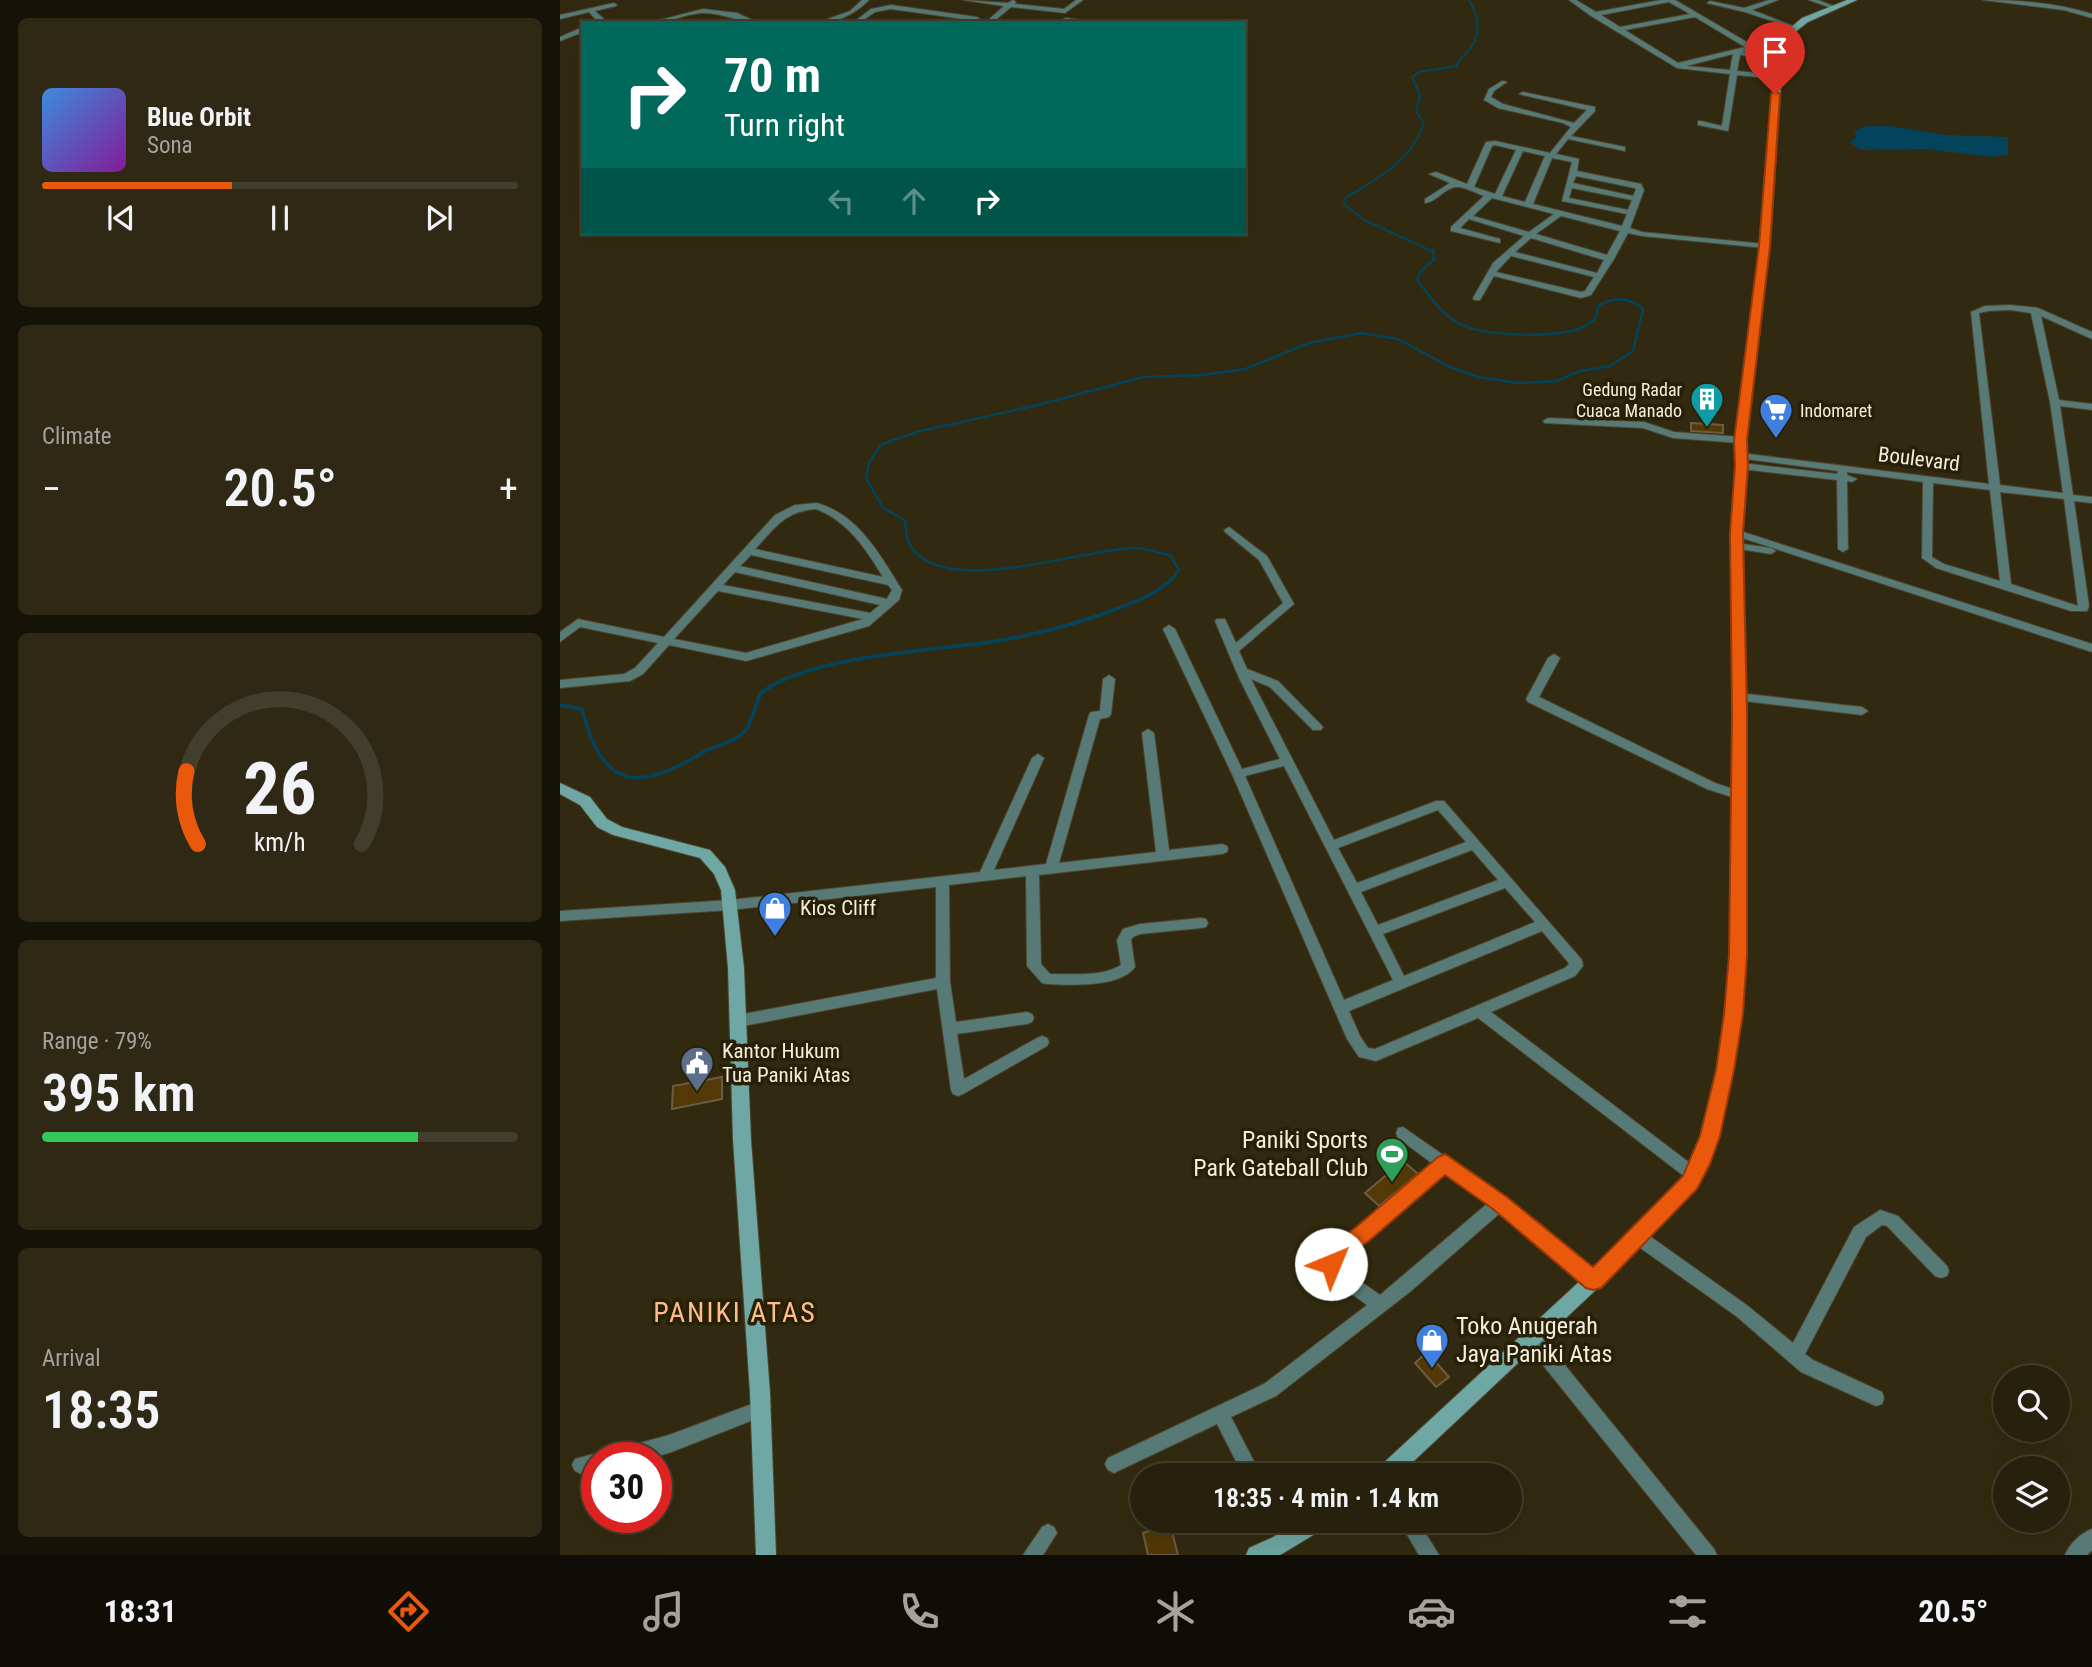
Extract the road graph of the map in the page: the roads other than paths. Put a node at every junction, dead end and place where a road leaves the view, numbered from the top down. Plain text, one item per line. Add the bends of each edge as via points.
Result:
1 (866, 0) edge
2 (966, 0) edge
3 (1016, 0) edge
4 (1049, 0) edge
5 (1080, 0) edge
6 (1572, 0) edge
7 (1671, 0) edge
8 (1775, 0) edge
9 (1812, 0) edge
10 (1853, 0) edge
11 (1986, 0) edge
12 (982, 1) edge
13 (1716, 3) edge
14 (614, 5) dead end
15 (1009, 6) junction
16 (1833, 7) junction
17 (1039, 9) junction
18 (593, 10) junction
19 (1747, 10) junction
20 (1694, 14) junction
21 (1593, 15) junction
22 (2092, 16) edge
23 (560, 18) edge
24 (603, 21) edge
25 (659, 21) edge
26 (750, 21) edge
27 (826, 21) edge
28 (858, 21) edge
29 (976, 21) edge
30 (990, 21) edge
31 (1794, 28) junction
32 (581, 30) edge
33 (1617, 30) junction
34 (560, 37) edge
35 (1780, 40) junction
36 (1750, 47) junction
37 (1737, 52) junction
38 (1778, 58) junction
39 (1676, 66) junction
40 (1734, 73) junction
41 (1777, 77) junction
42 (1504, 82) dead end
43 (1523, 94) dead end
44 (1701, 123) dead end
45 (1575, 126) junction
46 (1569, 136) junction
47 (1520, 149) junction
48 (1622, 149) dead end
49 (1551, 155) junction
50 (1574, 173) junction
51 (1433, 174) dead end
52 (1459, 184) junction
53 (1570, 186) junction
54 (1469, 188) junction
55 (1494, 196) junction
56 (1636, 199) junction
57 (1428, 201) dead end
58 (1528, 205) junction
59 (1560, 213) junction
60 (1632, 213) junction
61 (1466, 216) junction
62 (1625, 230) junction
63 (1530, 235) junction
64 (1497, 241) dead end
65 (1765, 246) junction
66 (1508, 253) junction
67 (1610, 259) junction
68 (1492, 273) junction
69 (1599, 276) junction
70 (1477, 298) dead end
71 (2035, 310) junction
72 (2092, 336) edge
73 (2054, 402) junction
74 (2092, 407) edge
75 (1548, 421) dead end
76 (1741, 440) junction
77 (1742, 461) junction
78 (1842, 474) junction
79 (1928, 483) junction
80 (1996, 492) junction
81 (2092, 500) edge
82 (2070, 501) junction
83 (2092, 507) edge
84 (1229, 530) dead end
85 (1737, 539) junction
86 (1843, 549) dead end
87 (748, 551) junction
88 (733, 568) junction
89 (892, 582) junction
90 (2006, 586) junction
91 (716, 587) junction
92 (889, 603) junction
93 (873, 617) junction
94 (1221, 621) dead end
95 (1169, 629) dead end
96 (560, 638) edge
97 (668, 641) junction
98 (2092, 648) edge
99 (1233, 651) junction
100 (1554, 658) dead end
101 (1242, 671) junction
102 (1109, 679) dead end
103 (560, 684) edge
104 (1739, 697) junction
105 (1862, 710) dead end
106 (1317, 727) dead end
107 (1148, 733) dead end
108 (1038, 758) dead end
109 (1287, 761) junction
110 (1238, 774) junction
111 (560, 788) edge
112 (1738, 795) junction
113 (1474, 844) junction
114 (1331, 846) junction
115 (1222, 849) dead end
116 (1163, 857) junction
117 (1051, 869) junction
118 (1032, 871) junction
119 (984, 877) junction
120 (942, 881) junction
121 (1508, 882) junction
122 (1353, 890) junction
123 (730, 905) junction
124 (560, 916) edge
125 (1201, 923) dead end
126 (1544, 924) junction
127 (1375, 932) junction
128 (943, 982) junction
129 (1401, 983) junction
130 (1340, 1008) junction
131 (1479, 1011) junction
132 (1027, 1018) dead end
133 (738, 1021) junction
134 (950, 1029) junction
135 (1042, 1042) dead end
136 (1404, 1133) dead end
137 (1445, 1163) junction
138 (1694, 1175) junction
139 (1500, 1203) junction
140 (1638, 1237) junction
141 (1941, 1271) dead end
142 (1593, 1281) junction
143 (1380, 1306) junction
144 (1532, 1338) junction
145 (1795, 1356) junction
146 (1876, 1398) dead end
147 (760, 1409) junction
148 (1220, 1415) junction
149 (672, 1443) edge
150 (1246, 1463) edge
151 (1398, 1463) edge
152 (1114, 1464) dead end
153 (1048, 1533) dead end
154 (1283, 1533) edge
155 (1299, 1533) edge
156 (1416, 1533) edge
157 (2092, 1538) edge
158 (1287, 1541) junction
159 (766, 1555) edge
160 (1032, 1555) edge
161 (1256, 1555) edge
162 (1430, 1555) edge
163 (1708, 1555) edge
164 (2074, 1555) edge

1 - 27 street via 852,12
2 - 12 street
3 - 15 street
4 - 17 street
5 - 17 street via 1067,11
6 - 21 street
7 - 20 street
7 - 21 street
8 - 19 street
9 - 16 street
10 - 16 street
11 - 22 street via 2065,8
12 - 15 street
13 - 19 street
13 - 20 street
14 - 18 street
15 - 17 street
15 - 30 street
16 - 31 street
18 - 23 street
18 - 24 street
19 - 31 street
20 - 33 street
20 - 36 street
21 - 33 street
25 - 26 street via 703,11
28 - 29 street via 882,8
31 - 35 street
32 - 34 street
33 - 39 street
35 - 36 street
35 - 38 street
36 - 37 street
37 - 38 street
37 - 39 street
37 - 40 street
38 - 41 street
39 - 40 street
40 - 41 street
40 - 44 street via 1725,129
41 - 65 street
42 - 45 street via 1491,90 1487,99
43 - 45 street via 1592,109
45 - 46 street
46 - 48 street
46 - 49 street
47 - 49 street
47 - 54 street via 1489,144
47 - 55 street
49 - 50 street via 1576,161
49 - 58 street
50 - 53 street
50 - 56 street via 1638,186
51 - 52 street
52 - 54 street
52 - 57 street
53 - 56 street
53 - 60 street via 1565,199
54 - 55 street
55 - 58 street
55 - 61 street
56 - 60 street
58 - 59 street
59 - 62 street
59 - 63 street
60 - 62 street
61 - 63 street
61 - 64 street via 1454,229
62 - 65 street
62 - 67 street
63 - 66 street
63 - 67 street
65 - 76 street
66 - 68 street
66 - 69 street
67 - 69 street
68 - 69 street via 1581,296
68 - 70 street
71 - 72 street
71 - 73 street
71 - 80 street via 1997,307 1975,312
73 - 74 street
73 - 82 street
75 - 76 street via 1644,425 1673,435
76 - 77 street
77 - 78 street, Boulevard
77 - 85 street
78 - 79 street, Boulevard
78 - 86 street
79 - 80 street, Boulevard
79 - 90 street via 1927,558
80 - 82 street, Boulevard
80 - 90 street
81 - 82 street, Boulevard
82 - 83 street, Boulevard
82 - 90 street via 2084,608
84 - 99 street via 1263,558 1289,604
85 - 98 street via 1816,559
85 - 104 street
87 - 88 street
87 - 89 street
87 - 89 street via 788,510 827,507 862,536
88 - 91 street
88 - 92 street
89 - 92 street via 897,590
91 - 93 street
91 - 97 street
92 - 93 street
93 - 97 street via 746,657
94 - 99 street
95 - 110 street
96 - 97 street via 578,623
97 - 103 street via 626,678
99 - 101 street
100 - 112 street via 1532,699
101 - 106 street via 1274,684
101 - 109 street
102 - 117 street via 1105,714 1095,715
104 - 105 street
104 - 112 street
107 - 116 street
108 - 119 street
109 - 110 street
109 - 114 street
110 - 130 street
111 - 123 street via 585,801 602,822 618,831 705,854 720,871
112 - 138 street via 1734,1014 1710,1136
113 - 114 street via 1440,804
113 - 121 street
113 - 122 street
114 - 122 street
115 - 116 street
116 - 117 street
117 - 118 street
118 - 119 street
118 - 125 street via 1034,966 1047,979 1119,974 1128,967 1124,940 1128,933
119 - 120 street
120 - 123 street
120 - 128 street
121 - 126 street
121 - 127 street
122 - 127 street
123 - 124 street
123 - 133 street
126 - 129 street
126 - 131 street via 1577,966
127 - 129 street
128 - 133 street
128 - 134 street
129 - 130 street
130 - 131 street via 1354,1039 1370,1056
131 - 138 street
132 - 134 street
133 - 147 street
134 - 135 street via 958,1090
136 - 137 street
137 - 139 street
137 - 143 street via 1331,1257 1336,1275
138 - 140 street
139 - 142 street
139 - 143 street
140 - 142 street
140 - 145 street via 1742,1311
141 - 145 street via 1892,1221 1875,1219 1860,1232
142 - 144 street
143 - 148 street via 1270,1390
144 - 151 street
144 - 163 street
145 - 146 street via 1820,1374
147 - 149 street
147 - 159 street
148 - 150 street
148 - 152 street
153 - 160 street
154 - 158 street
155 - 158 street
156 - 162 street
157 - 164 street
158 - 161 street

